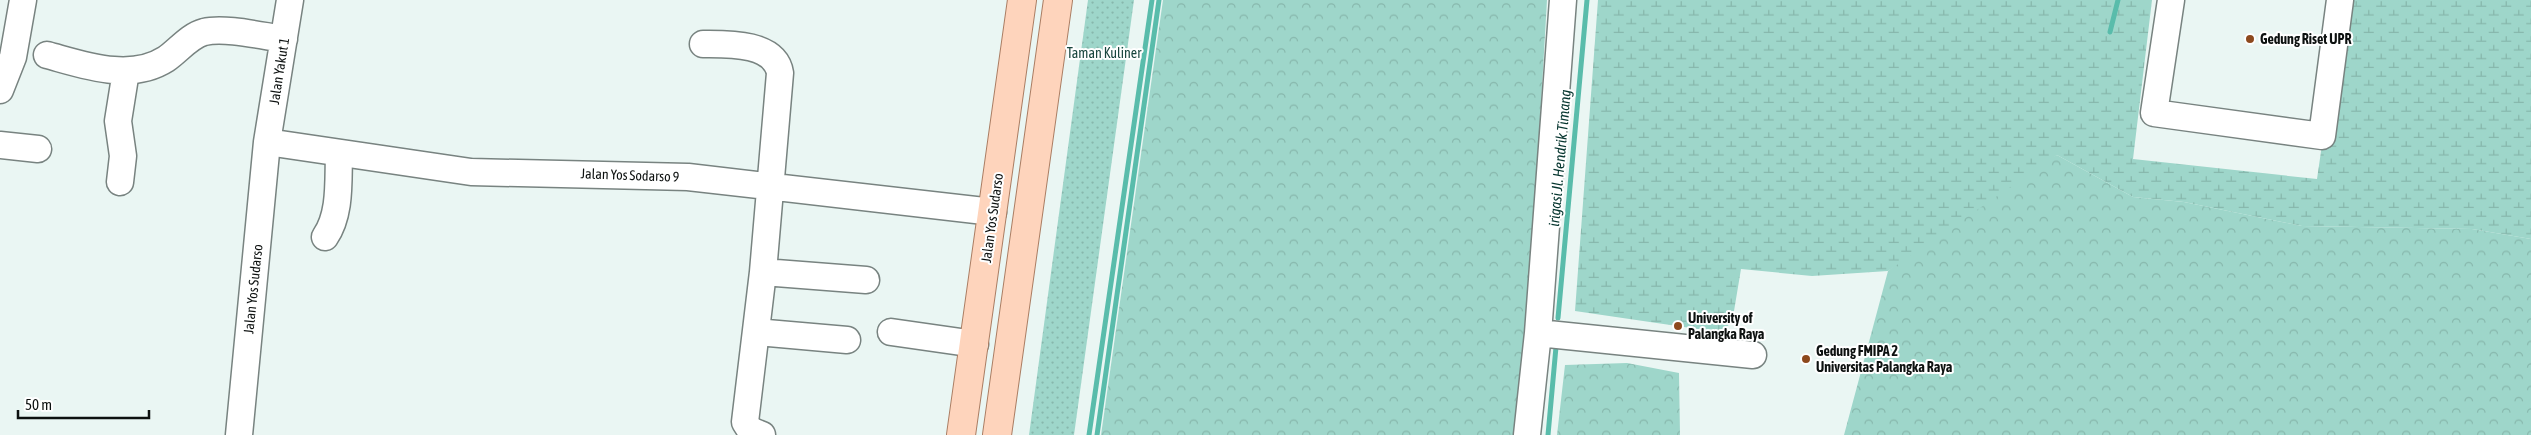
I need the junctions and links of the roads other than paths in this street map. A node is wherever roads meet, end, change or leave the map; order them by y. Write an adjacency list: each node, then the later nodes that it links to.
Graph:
1 (23, 0): 12 (street)
2 (290, 0): 8 (street, Jalan Yakut 1)
3 (1022, 0): 19 (main road, Jalan Yos Sudarso)
4 (1058, 0): 32 (main road)
5 (1564, 0): 25 (street)
6 (2171, 0): 7 (street)
7 (2340, 0)
8 (284, 39): 11 (street); 13 (street, Jalan Yakut 1)
9 (703, 44): 18 (street)
10 (47, 55): 11 (street)
11 (126, 71): 17 (street)
12 (0, 90)
13 (267, 142): 16 (street, Jalan Yos Sodarso 9); 29 (street, Jalan Yos Sudarso)
14 (0, 145): 15 (street)
15 (38, 149)
16 (340, 154): 18 (street, Jalan Yos Sodarso 9); 20 (street)
17 (120, 182)
18 (770, 187): 19 (street, Jalan Yos Sodarso 9); 21 (street)
19 (993, 212): 27 (main road, Jalan Yos Sudarso)
20 (325, 237)
21 (763, 272): 22 (street); 23 (street)
22 (866, 280)
23 (757, 332): 26 (street); 30 (street)
24 (891, 332): 27 (street)
25 (1538, 333): 28 (street); 33 (street)
26 (847, 340)
27 (975, 344): 31 (main road, Jalan Yos Sudarso)
28 (1753, 355)
29 (238, 435)
30 (762, 435)
31 (962, 435)
32 (997, 435)
33 (1527, 435)

